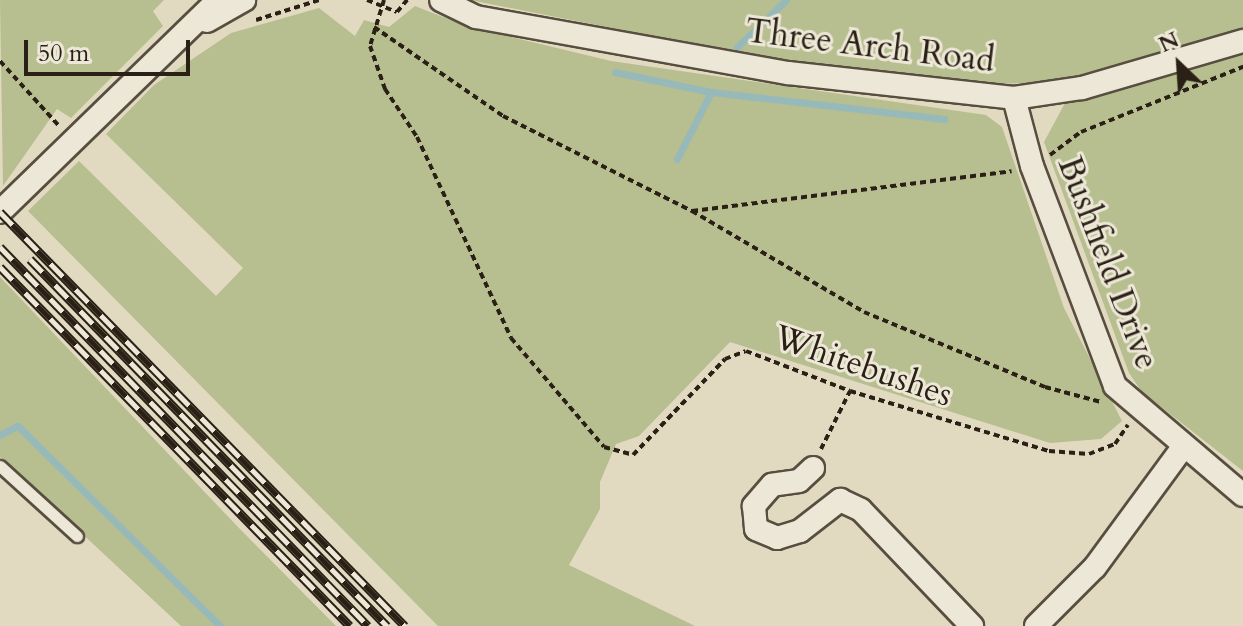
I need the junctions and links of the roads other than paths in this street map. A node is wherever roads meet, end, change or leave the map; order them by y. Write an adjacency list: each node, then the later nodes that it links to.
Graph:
1 (218, 0): 4 (street)
2 (441, 0): 6 (street, Three Arch Road)
3 (245, 11): 4 (street)
4 (192, 30): 7 (street)
5 (1243, 41): 6 (street, Three Arch Road)
6 (1014, 98): 8 (street, Bushfield Drive)
7 (0, 212)
8 (1183, 447): 11 (street, Bushfield Drive); 14 (street)
9 (0, 466): 12 (lane)
10 (813, 468): 13 (street)
11 (1243, 495)
12 (77, 536)
13 (972, 626)
14 (1036, 626)

